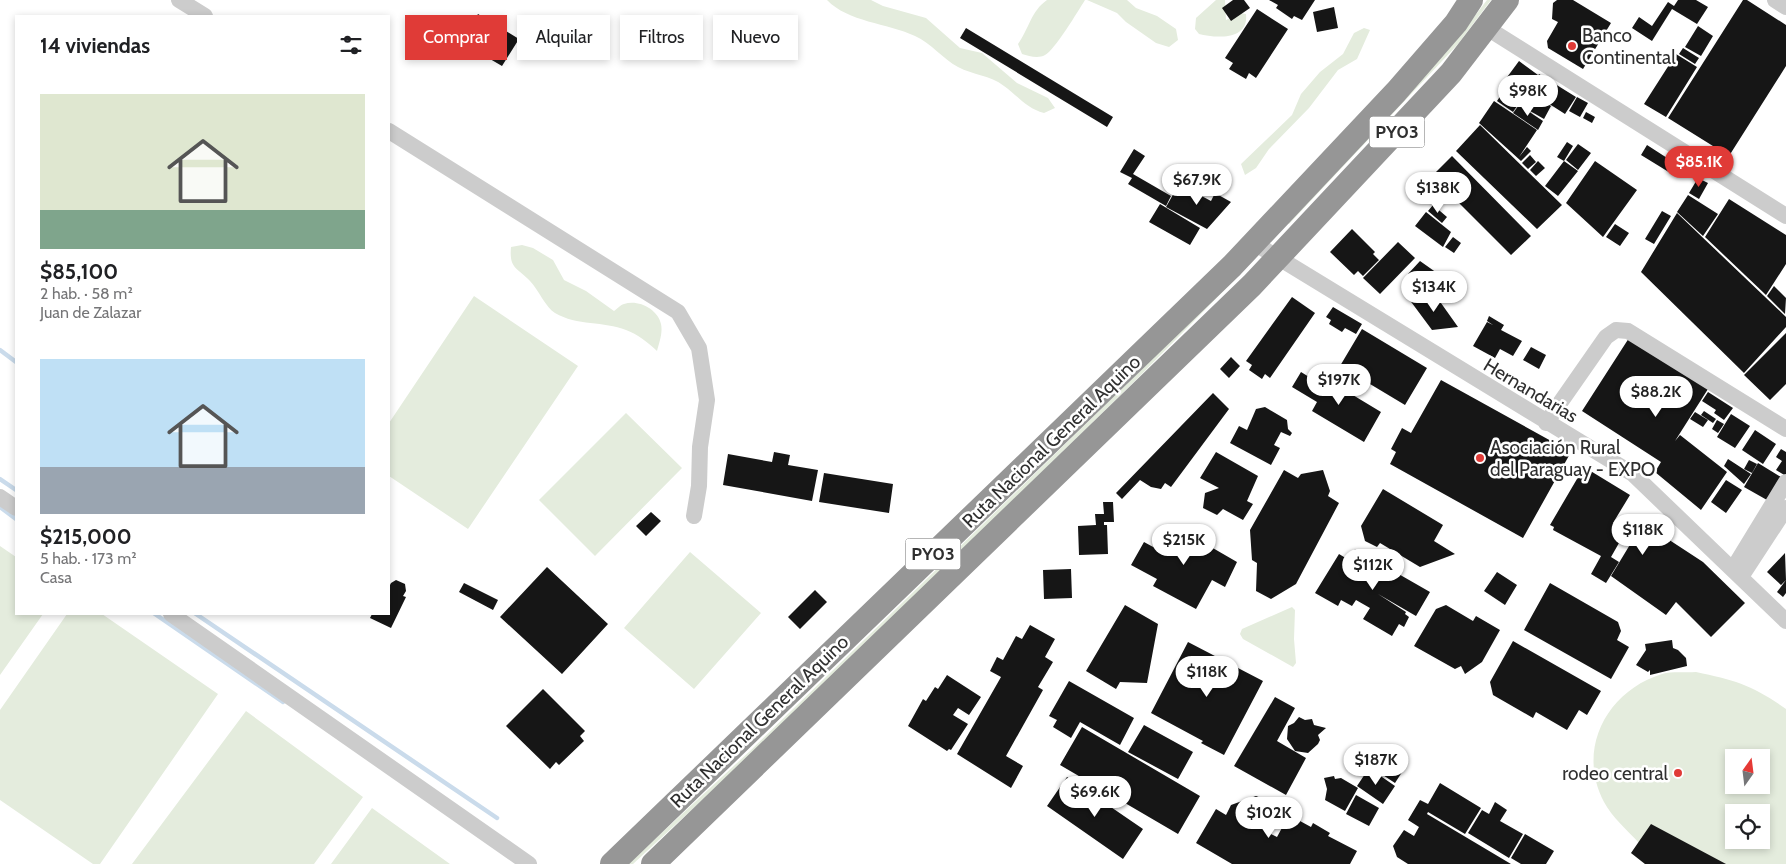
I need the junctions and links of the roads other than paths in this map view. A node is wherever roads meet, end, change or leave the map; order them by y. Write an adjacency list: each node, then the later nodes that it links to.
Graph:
1 (179, 0): 6 (street)
2 (1472, 0): 10 (highway, Ruta Nacional General Aquino / PY03)
3 (1507, 0): 7 (highway, Ruta Nacional General Aquino / PY03)
4 (1775, 0): 5 (street)
5 (1786, 7)
6 (203, 15)
7 (1487, 28): 9 (street); 11 (highway, Ruta Nacional General Aquino / PY03)
8 (390, 132): 18 (street)
9 (1786, 216)
10 (1254, 243): 11 (street, Hernandarias); 23 (highway, Ruta Nacional General Aquino / PY03)
11 (1279, 258): 12 (street, Hernandarias); 24 (highway, Ruta Nacional General Aquino / PY03)
12 (1546, 423): 13 (street); 19 (street, Hernandarias)
13 (1786, 429)
14 (1786, 482): 19 (street)
15 (0, 498): 16 (street)
16 (15, 507)
17 (1786, 508): 19 (street)
18 (694, 516)
19 (1737, 573): 21 (street, Hernandarias)
20 (172, 615): 22 (street)
21 (1786, 621)
22 (529, 864)
23 (612, 864)
24 (653, 864)

